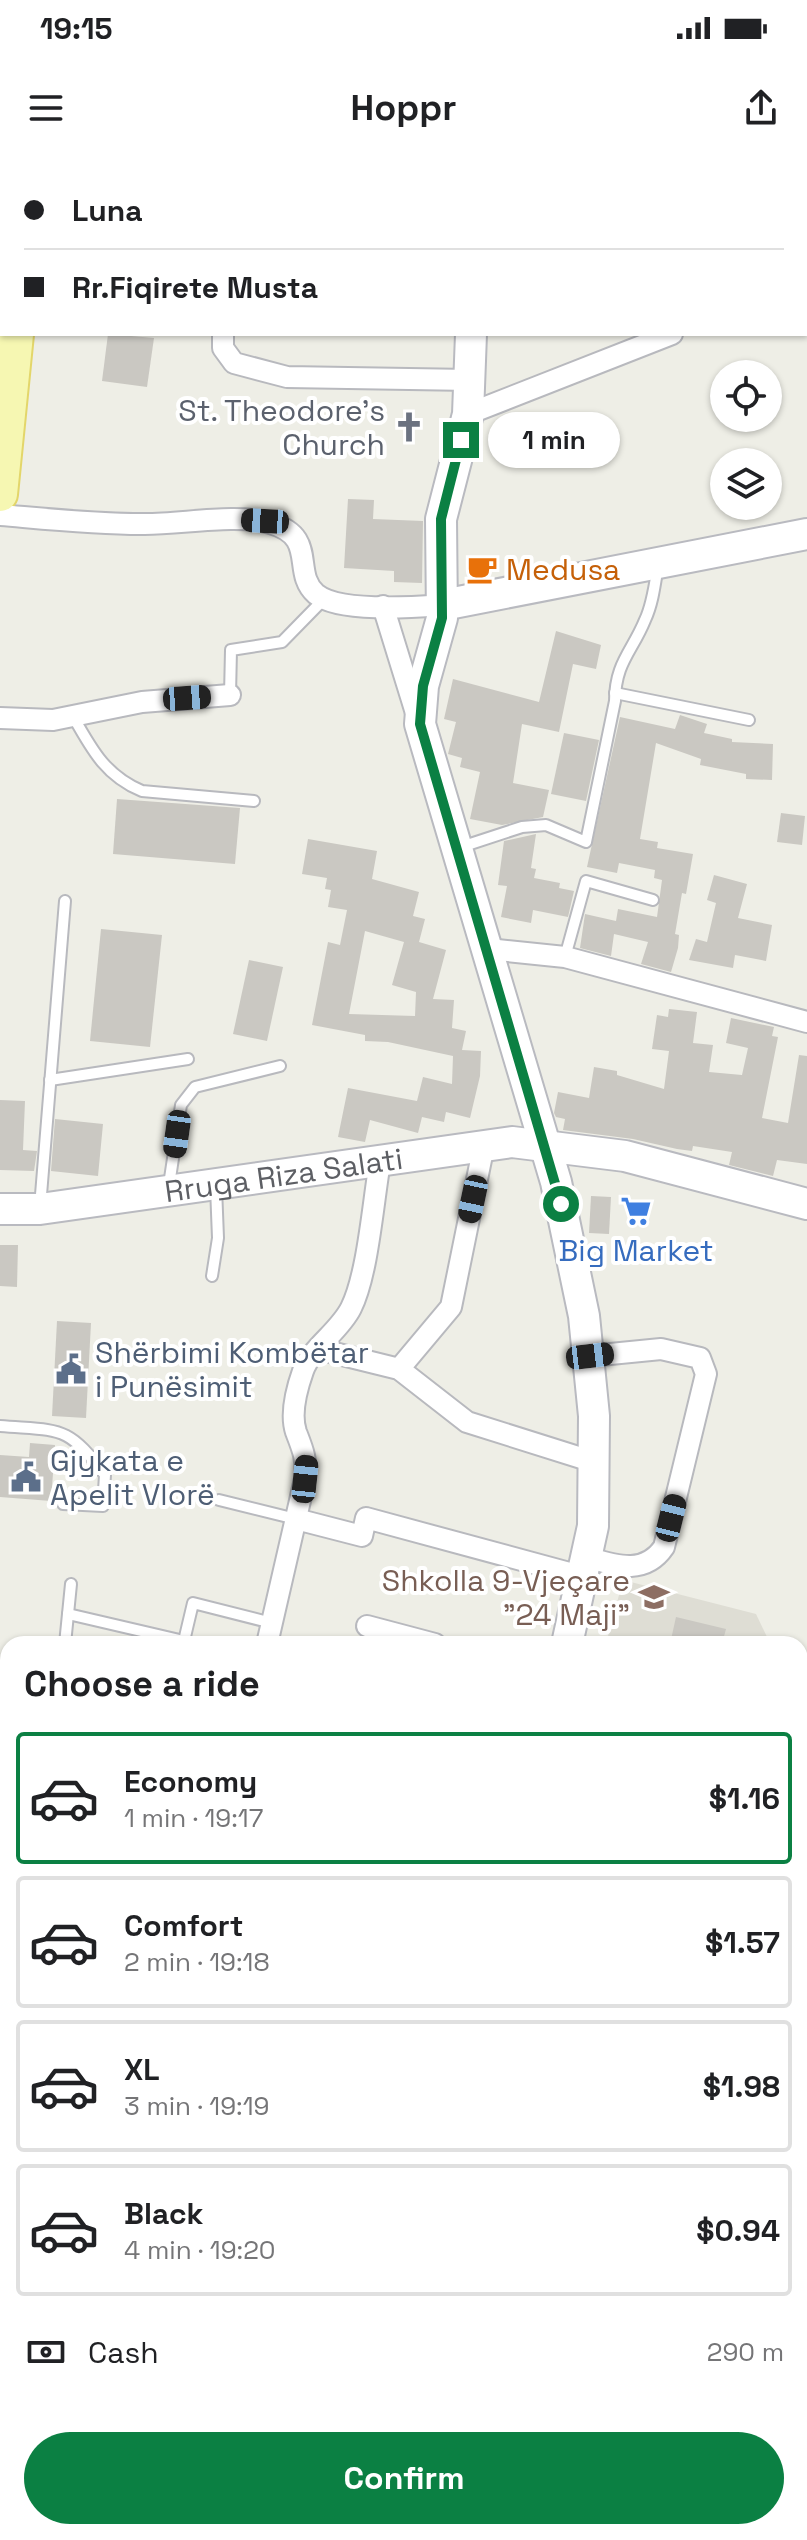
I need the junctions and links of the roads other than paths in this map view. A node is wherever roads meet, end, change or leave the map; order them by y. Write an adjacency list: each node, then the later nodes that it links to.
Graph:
1 (16, 336): 7 (main road)
2 (223, 336): 5 (street)
3 (471, 336): 5 (street)
4 (667, 336): 6 (street)
5 (470, 380): 6 (street)
6 (468, 414): 12 (street)
7 (0, 494)
8 (0, 515): 11 (street)
9 (807, 534): 10 (street)
10 (658, 565): 12 (street); 14 (lane)
11 (324, 599): 13 (street); 15 (lane)
12 (443, 605): 13 (street); 19 (street)
13 (383, 606): 19 (street)
14 (615, 693): 18 (lane); 21 (lane)
15 (230, 695): 17 (street)
16 (0, 718): 17 (street)
17 (74, 718): 20 (lane)
18 (749, 720)
19 (420, 724): 21 (street)
20 (254, 801)
21 (456, 849): 24 (street)
22 (653, 900): 25 (lane)
23 (65, 901): 29 (lane)
24 (488, 949): 25 (street); 30 (street)
25 (565, 957): 26 (street)
26 (807, 1022)
27 (188, 1059): 29 (lane)
28 (280, 1066): 34 (lane)
29 (50, 1080): 36 (lane)
30 (543, 1143): 31 (street, Rruga Riza Salati); 35 (street, Rruga Riza Salati); 39 (street)
31 (484, 1145): 32 (street, Rruga Riza Salati); 40 (street)
32 (380, 1162): 33 (street, Rruga Riza Salati); 38 (street)
33 (216, 1185): 34 (street, Rruga Riza Salati); 37 (lane)
34 (168, 1191): 36 (street, Rruga Riza Salati)
35 (807, 1204)
36 (16, 1213)
37 (212, 1276)
38 (318, 1349): 40 (street); 45 (street)
39 (590, 1356): 42 (street); 46 (street)
40 (399, 1369): 42 (street)
41 (0, 1426): 44 (lane)
42 (594, 1462): 46 (street)
43 (219, 1500): 45 (lane)
44 (63, 1504)
45 (296, 1519): 46 (street); 49 (street)
46 (586, 1568): 56 (street)
47 (71, 1584): 48 (lane)
48 (68, 1614): 51 (lane); 52 (lane)
49 (272, 1623): 53 (lane); 54 (street)
50 (367, 1626): 55 (street)
51 (66, 1636)
52 (159, 1636)
53 (185, 1636)
54 (269, 1636)
55 (405, 1636)
56 (569, 1636)

